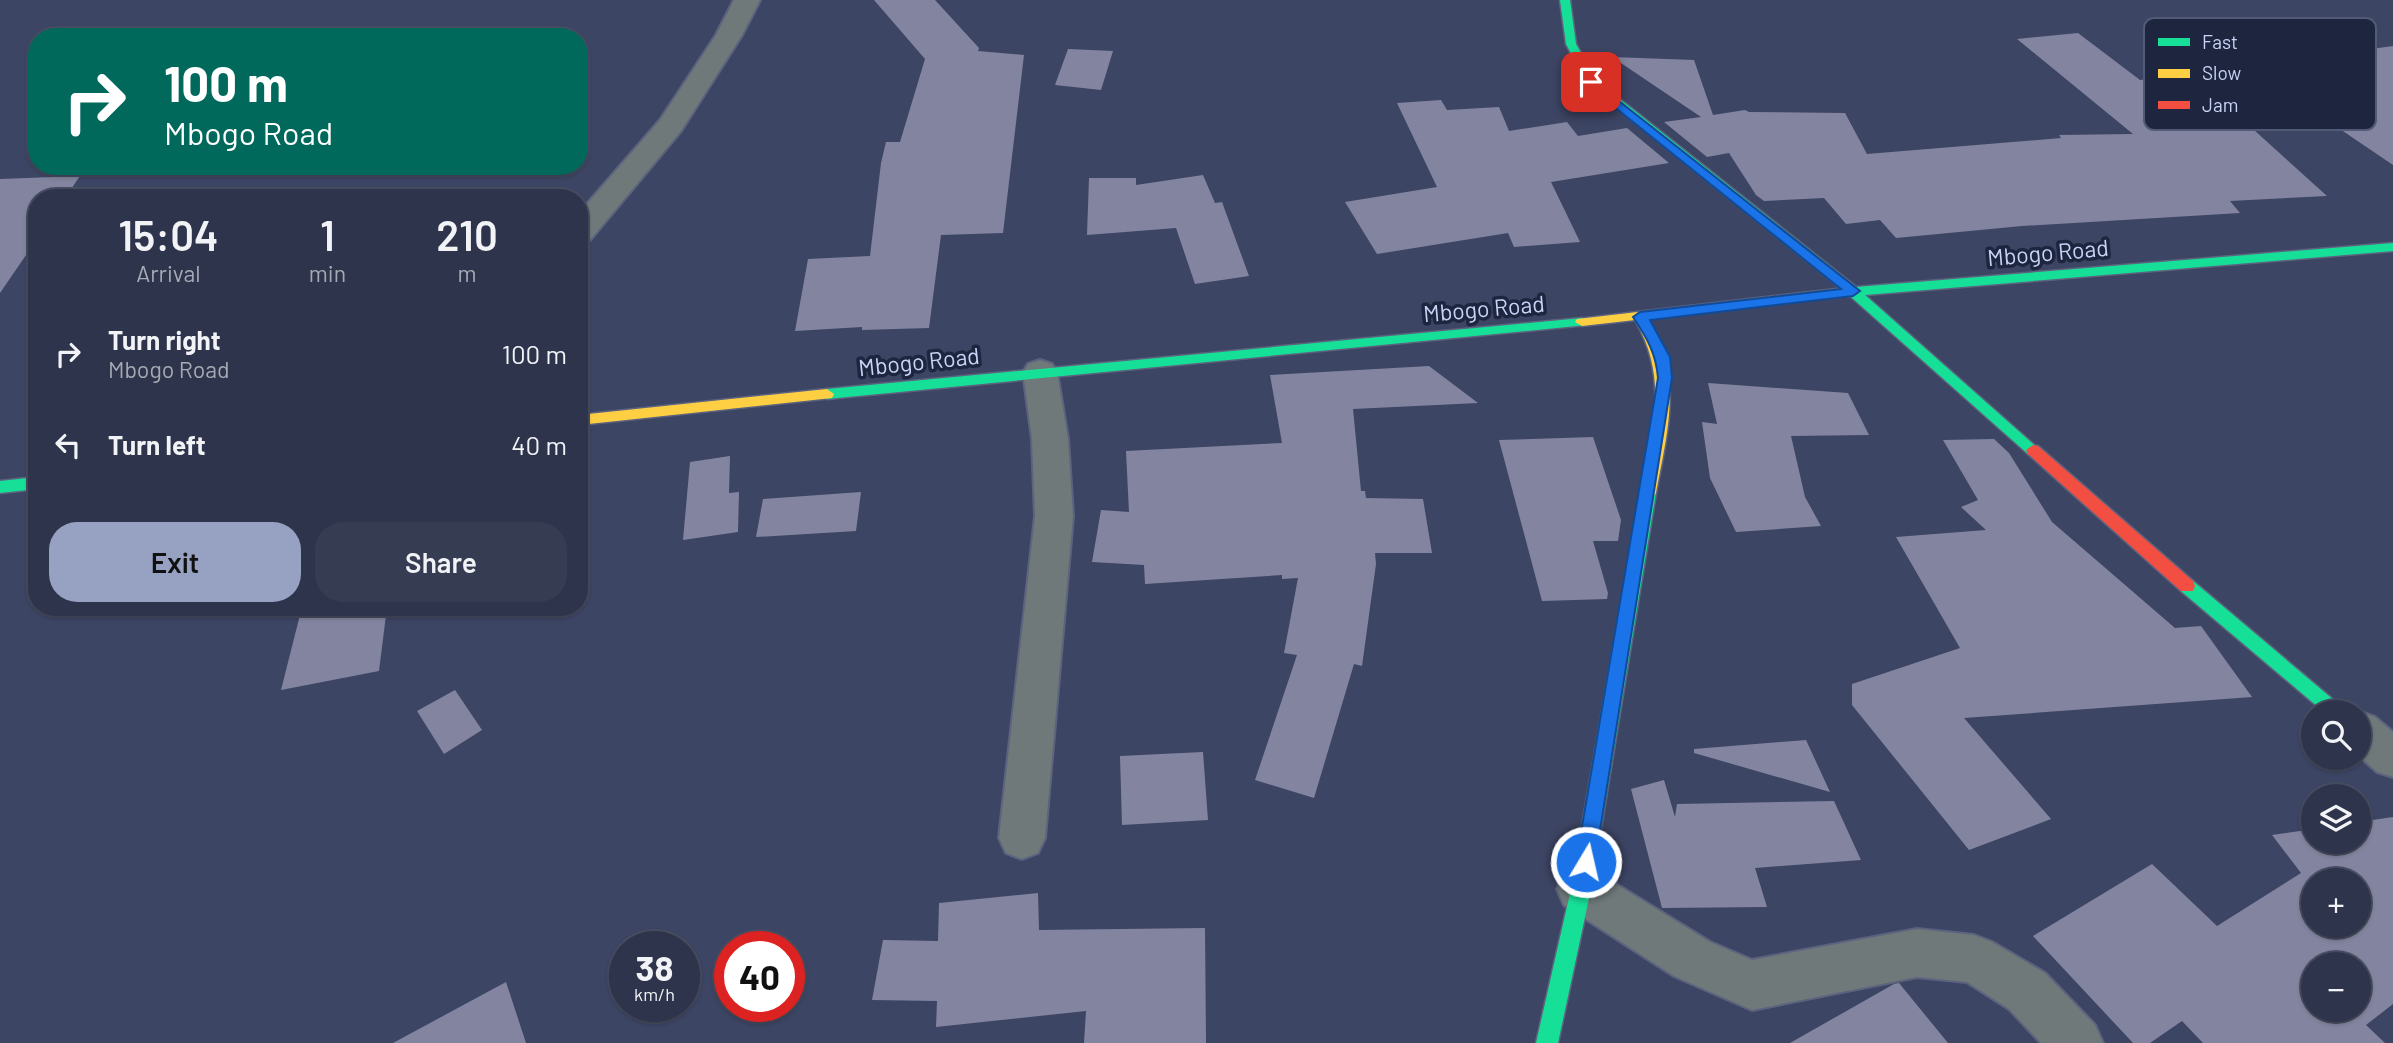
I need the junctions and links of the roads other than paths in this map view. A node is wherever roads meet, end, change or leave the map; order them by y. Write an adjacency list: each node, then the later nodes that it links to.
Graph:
1 (747, 0): 3 (street)
2 (1565, 0): 5 (street)
3 (588, 222)
4 (2393, 247): 5 (street, Mbogo Road)
5 (1853, 291): 6 (street, Mbogo Road); 11 (street)
6 (1640, 317): 7 (street, Mbogo Road); 15 (street)
7 (1040, 372): 8 (street, Mbogo Road); 14 (street)
8 (588, 418)
9 (28, 484): 10 (street)
10 (0, 487)
11 (2321, 700)
12 (2371, 740): 13 (street)
13 (2393, 758)
14 (1022, 838)
15 (1581, 889): 16 (street); 17 (street)
16 (1547, 1043)
17 (2077, 1043)

